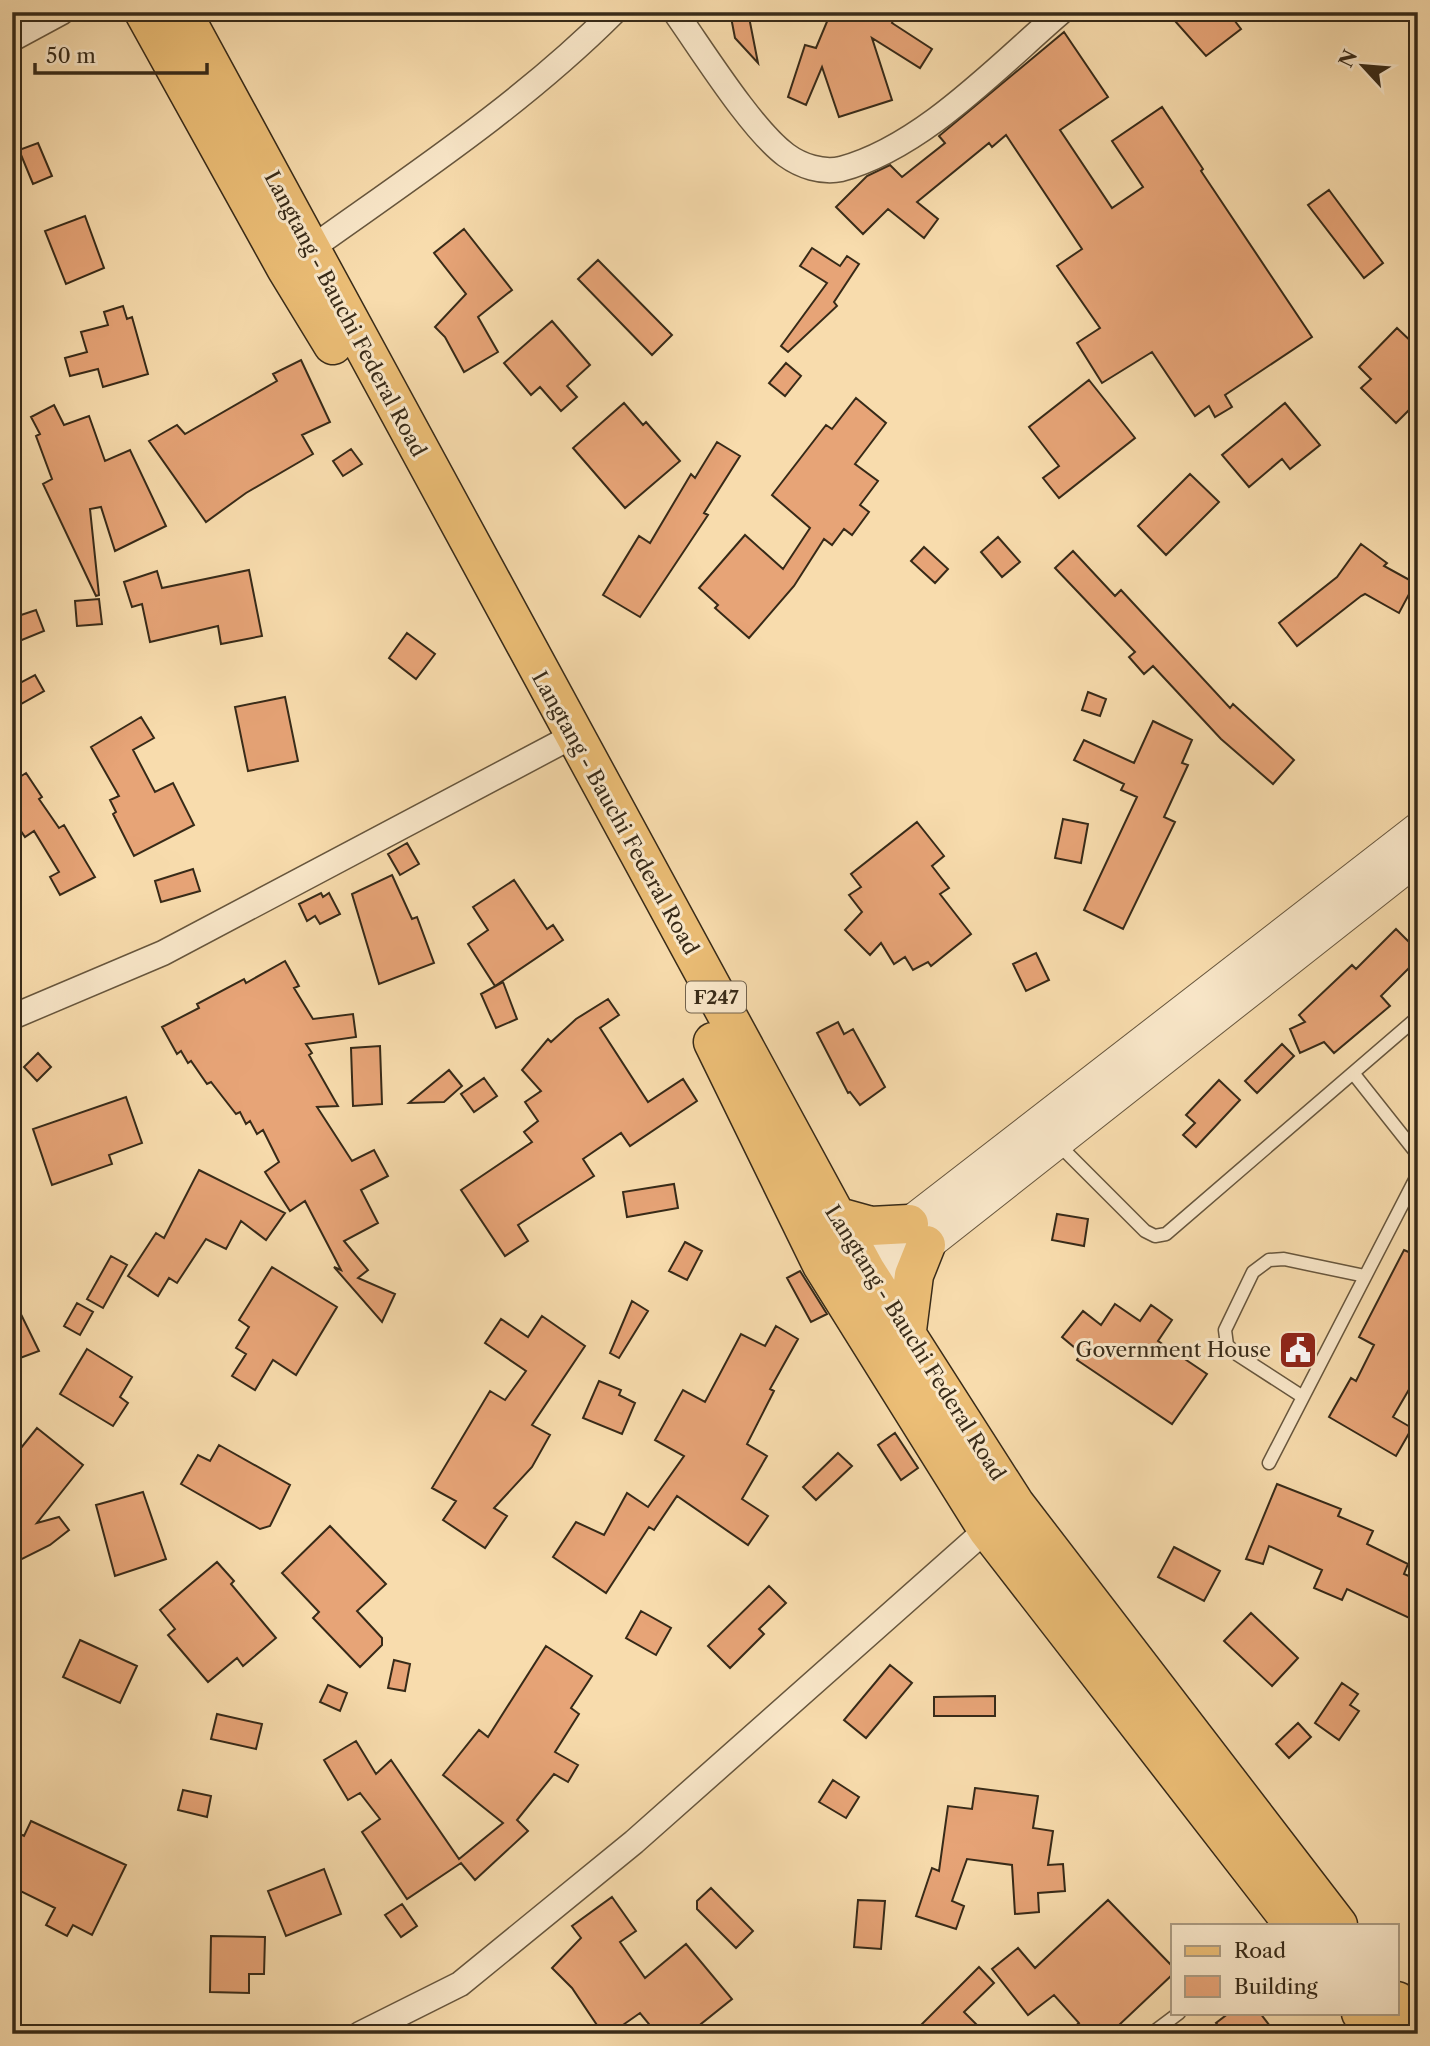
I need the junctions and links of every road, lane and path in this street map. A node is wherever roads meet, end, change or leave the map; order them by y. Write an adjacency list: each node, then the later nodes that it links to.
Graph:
1 (62, 12): 7 (street)
2 (144, 12): 9 (main road, Langtang - Bauchi Federal Road / F247)
3 (182, 12): 8 (main road, Langtang - Bauchi Federal Road / F247)
4 (614, 12): 8 (street)
5 (675, 12): 6 (street)
6 (1061, 12)
7 (12, 39)
8 (309, 250): 18 (main road, Langtang - Bauchi Federal Road / F247)
9 (571, 737): 12 (street); 20 (main road, Langtang - Bauchi Federal Road / F247)
10 (1418, 829): 19 (street)
11 (1418, 858): 15 (street)
12 (12, 1017)
13 (1418, 1017): 14 (lane)
14 (1353, 1073): 15 (lane); 16 (lane)
15 (1058, 1144): 19 (street)
16 (1418, 1155)
17 (1418, 1174): 22 (lane)
18 (835, 1216): 19 (main road); 21 (main road, Langtang - Bauchi Federal Road / F247)
19 (918, 1235): 21 (street); 24 (main road)
20 (817, 1255): 21 (street); 23 (main road, Langtang - Bauchi Federal Road / F247)
21 (866, 1271): 23 (street); 24 (main road, Langtang - Bauchi Federal Road / F247)
22 (1366, 1276): 25 (lane); 25 (lane)
23 (858, 1322): 27 (main road, Langtang - Bauchi Federal Road / F247)
24 (906, 1338): 27 (main road, Langtang - Bauchi Federal Road / F247)
25 (1303, 1397): 26 (lane)
26 (1269, 1463)
27 (1001, 1516): 28 (main road, Langtang - Bauchi Federal Road / F247); 29 (main road, Langtang - Bauchi Federal Road / F247); 34 (street)
28 (1293, 1924)
29 (1337, 1924)
30 (1398, 2002): 33 (main road)
31 (1178, 2014): 35 (lane)
32 (1362, 2014): 36 (main road)
33 (1418, 2029)
34 (368, 2032)
35 (1151, 2034)
36 (1377, 2034)

